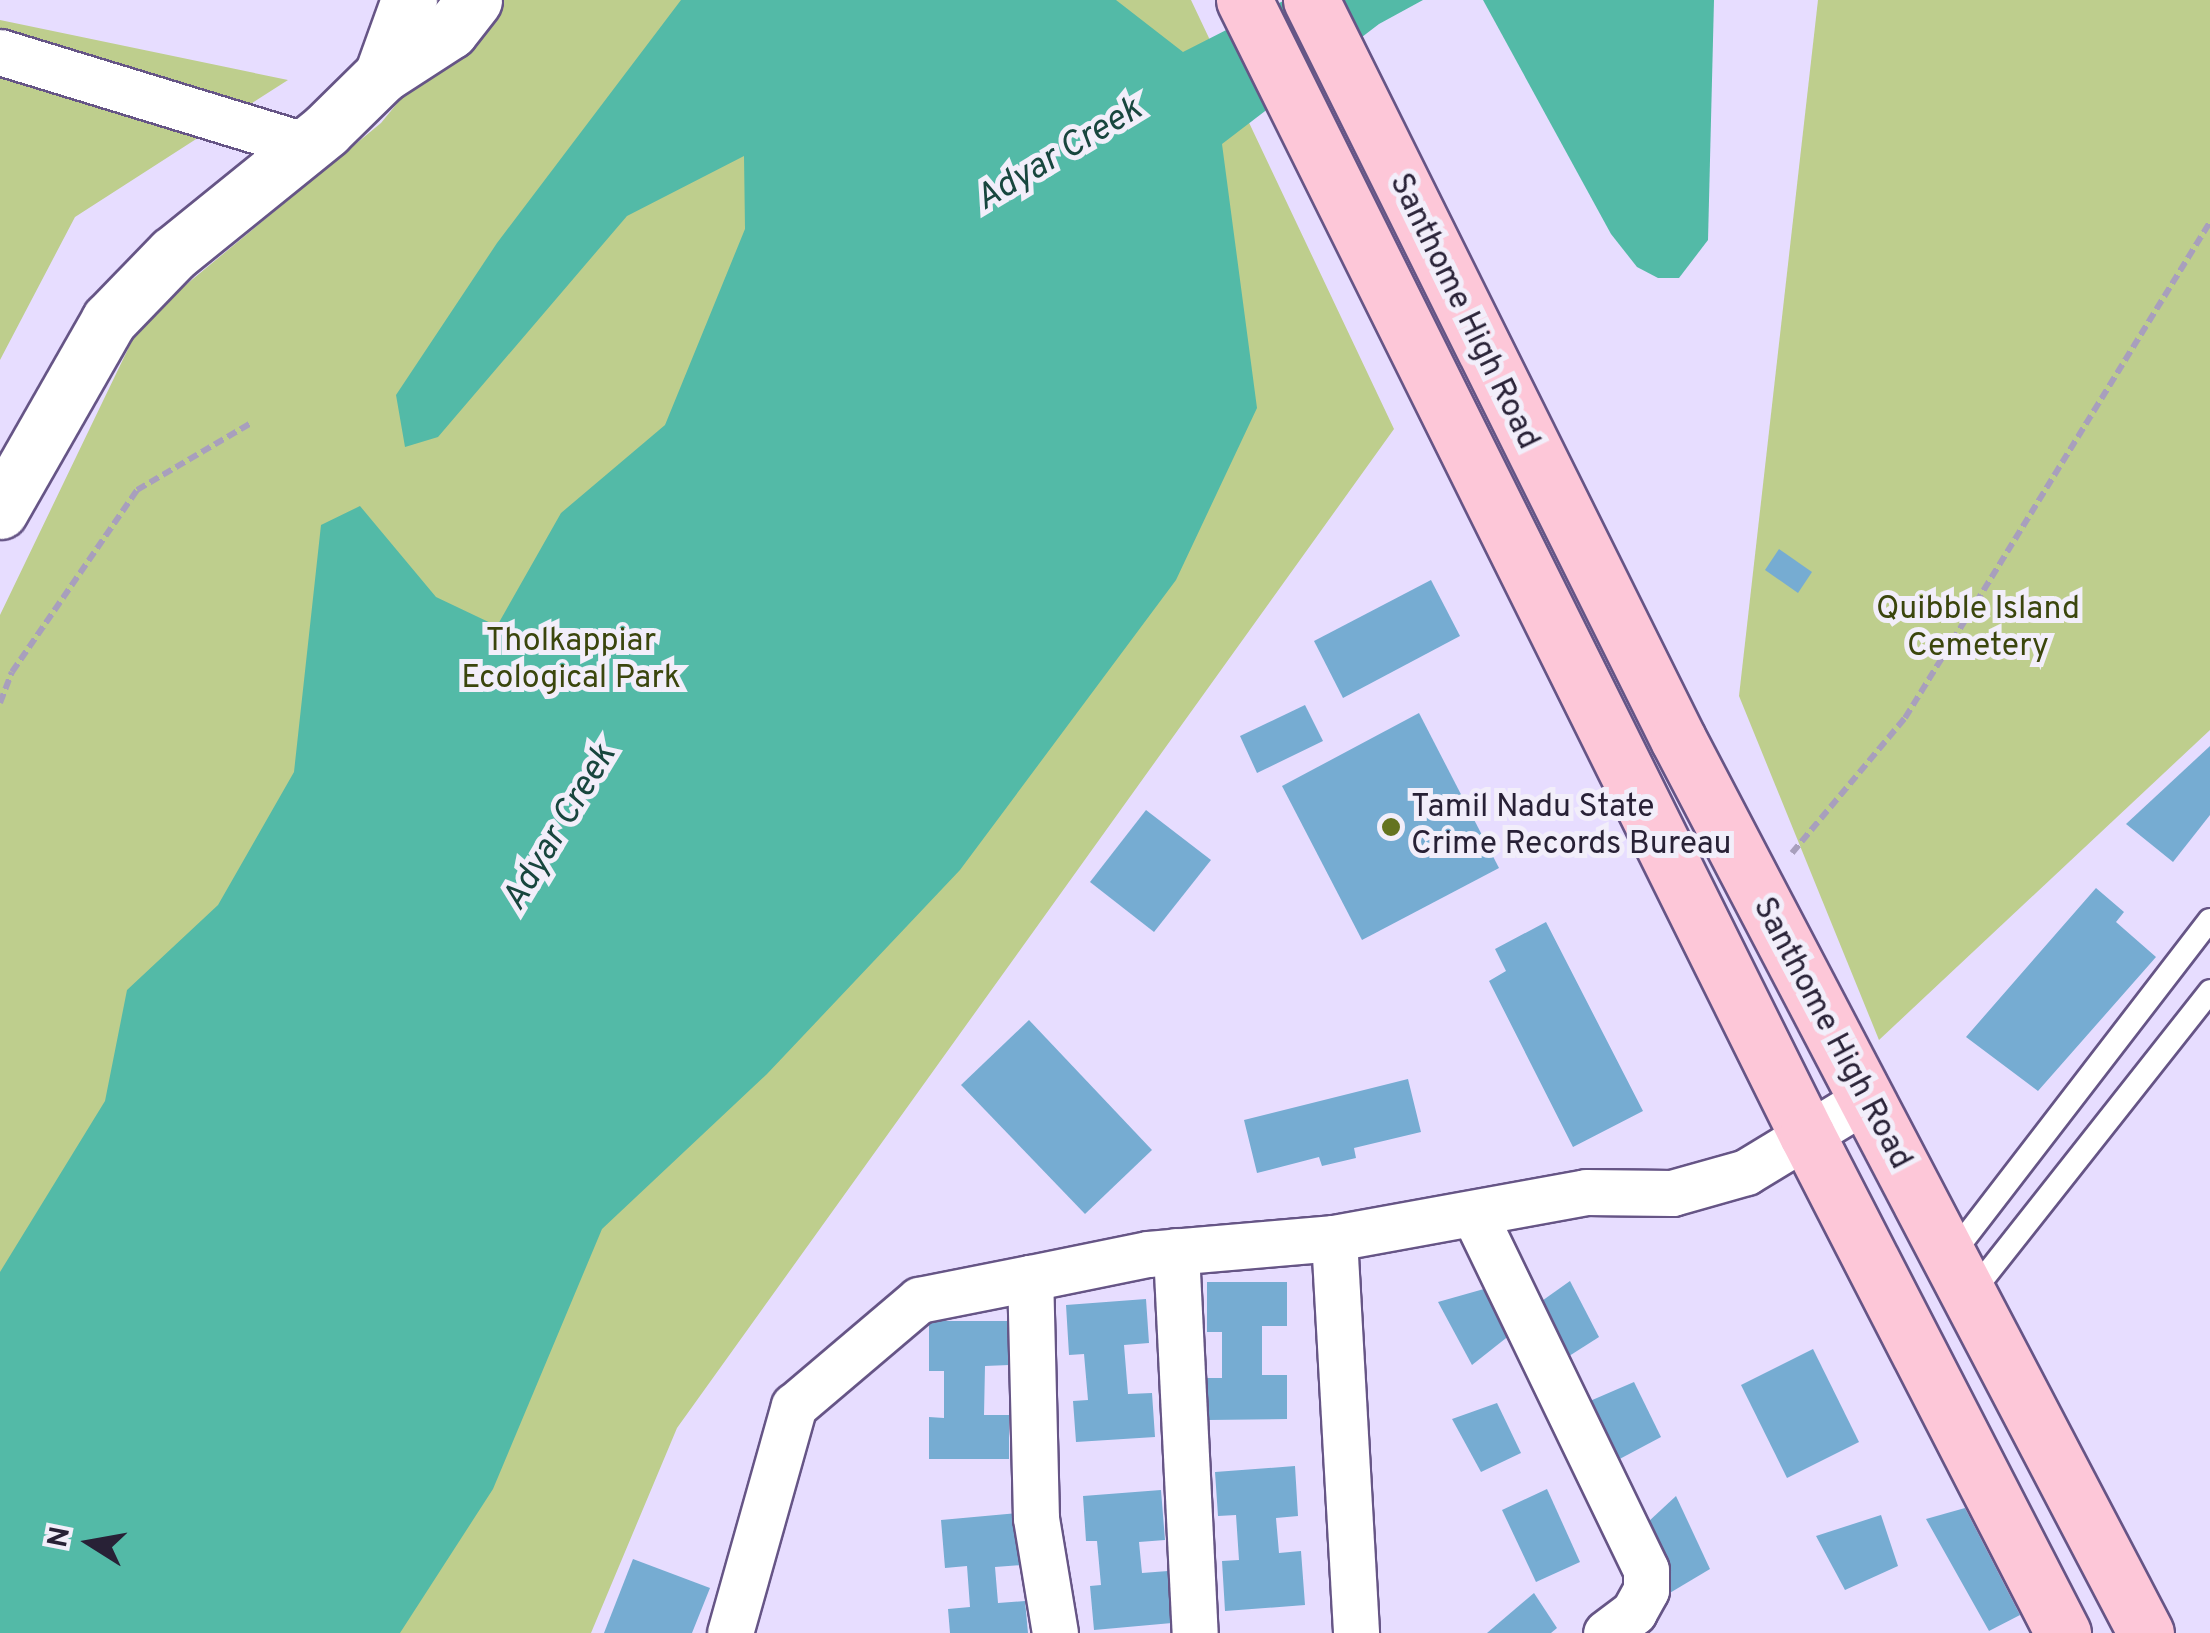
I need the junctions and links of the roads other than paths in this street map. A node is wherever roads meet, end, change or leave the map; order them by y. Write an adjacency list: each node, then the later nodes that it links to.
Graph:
1 (409, 0): 6 (street)
2 (474, 0): 6 (street)
3 (1244, 0): 12 (main road, Santhome High Road)
4 (1311, 0): 11 (main road, Santhome High Road)
5 (0, 52): 7 (street)
6 (382, 75): 7 (street)
7 (307, 146): 8 (street)
8 (0, 511)
9 (2210, 920): 17 (lane)
10 (2210, 991): 17 (lane)
11 (1866, 1100): 12 (street); 17 (main road, Santhome High Road)
12 (1807, 1135): 13 (street); 23 (main road, Santhome High Road)
13 (1474, 1214): 14 (street); 22 (street)
14 (1334, 1238): 15 (street); 21 (street)
15 (1176, 1250): 16 (street); 20 (street)
16 (1030, 1278): 18 (street); 19 (street)
17 (1959, 1278): 24 (main road, Santhome High Road)
18 (730, 1633)
19 (1054, 1633)
20 (1195, 1633)
21 (1356, 1633)
22 (1606, 1633)
23 (2064, 1633)
24 (2146, 1633)

